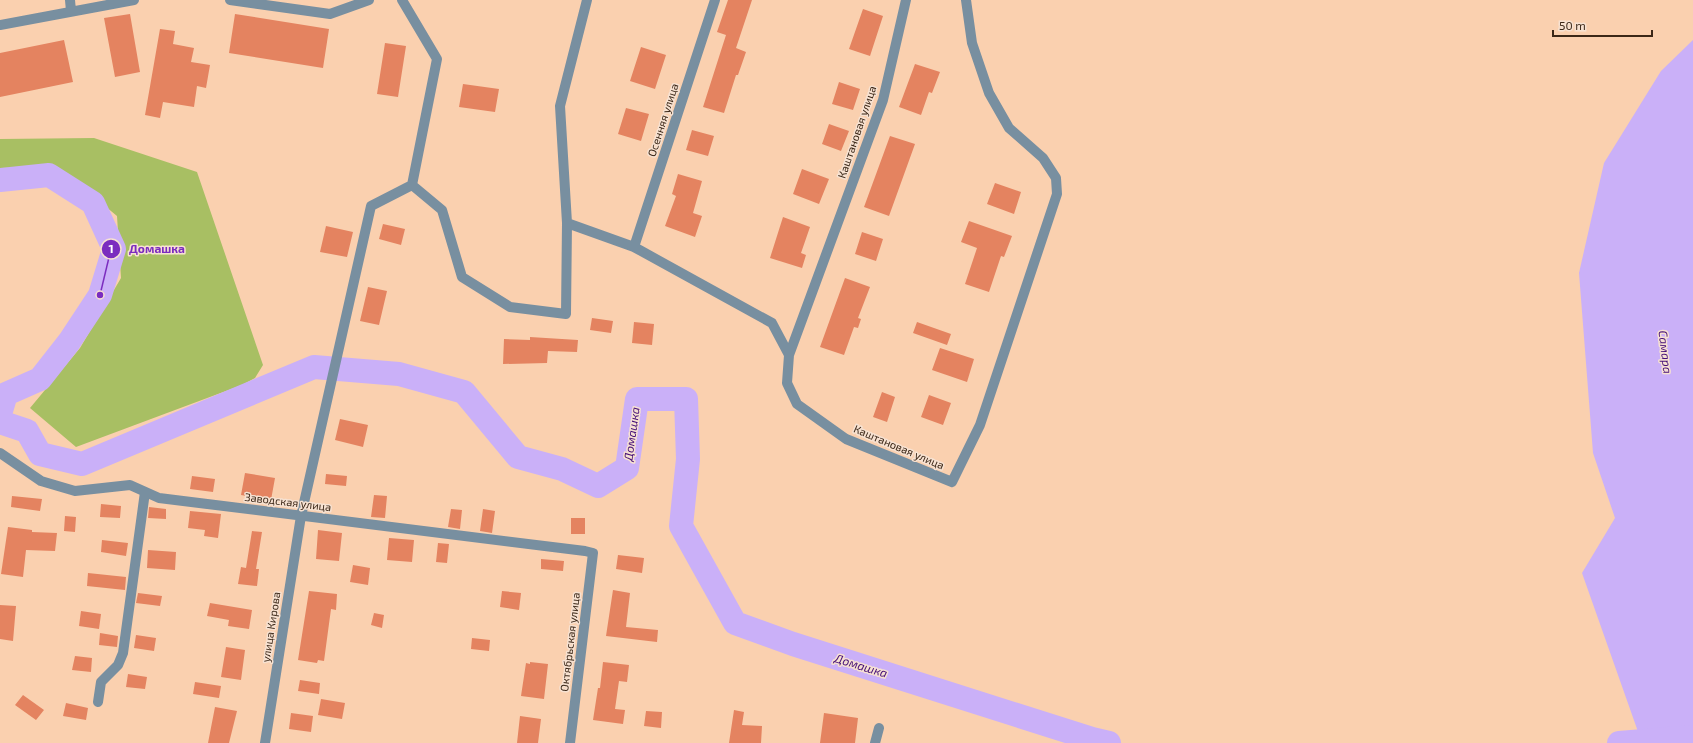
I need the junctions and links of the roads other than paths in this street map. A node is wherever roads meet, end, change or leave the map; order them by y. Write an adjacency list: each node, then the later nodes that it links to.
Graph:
1 (70, 0): 10 (street)
2 (134, 0): 10 (street)
3 (230, 0): 4 (street)
4 (369, 0)
5 (402, 0): 12 (street)
6 (587, 0): 13 (street)
7 (715, 0): 14 (street, Осенняя улица)
8 (906, 0): 15 (street, Каштановая улица)
9 (966, 0): 15 (street, Каштановая улица)
10 (71, 11): 11 (street)
11 (0, 25)
12 (412, 185): 13 (street); 18 (street, улица Кирова)
13 (567, 223): 14 (street)
14 (634, 247): 15 (street)
15 (789, 355)
16 (0, 453): 17 (street, Заводская улица)
17 (145, 492): 18 (street, Заводская улица); 20 (street)
18 (301, 516): 19 (street, Заводская улица); 22 (street, улица Кирова)
19 (585, 550): 23 (street, Октябрьская улица)
20 (98, 702)
21 (879, 728): 24 (street)
22 (265, 743)
23 (570, 743)
24 (875, 743)

